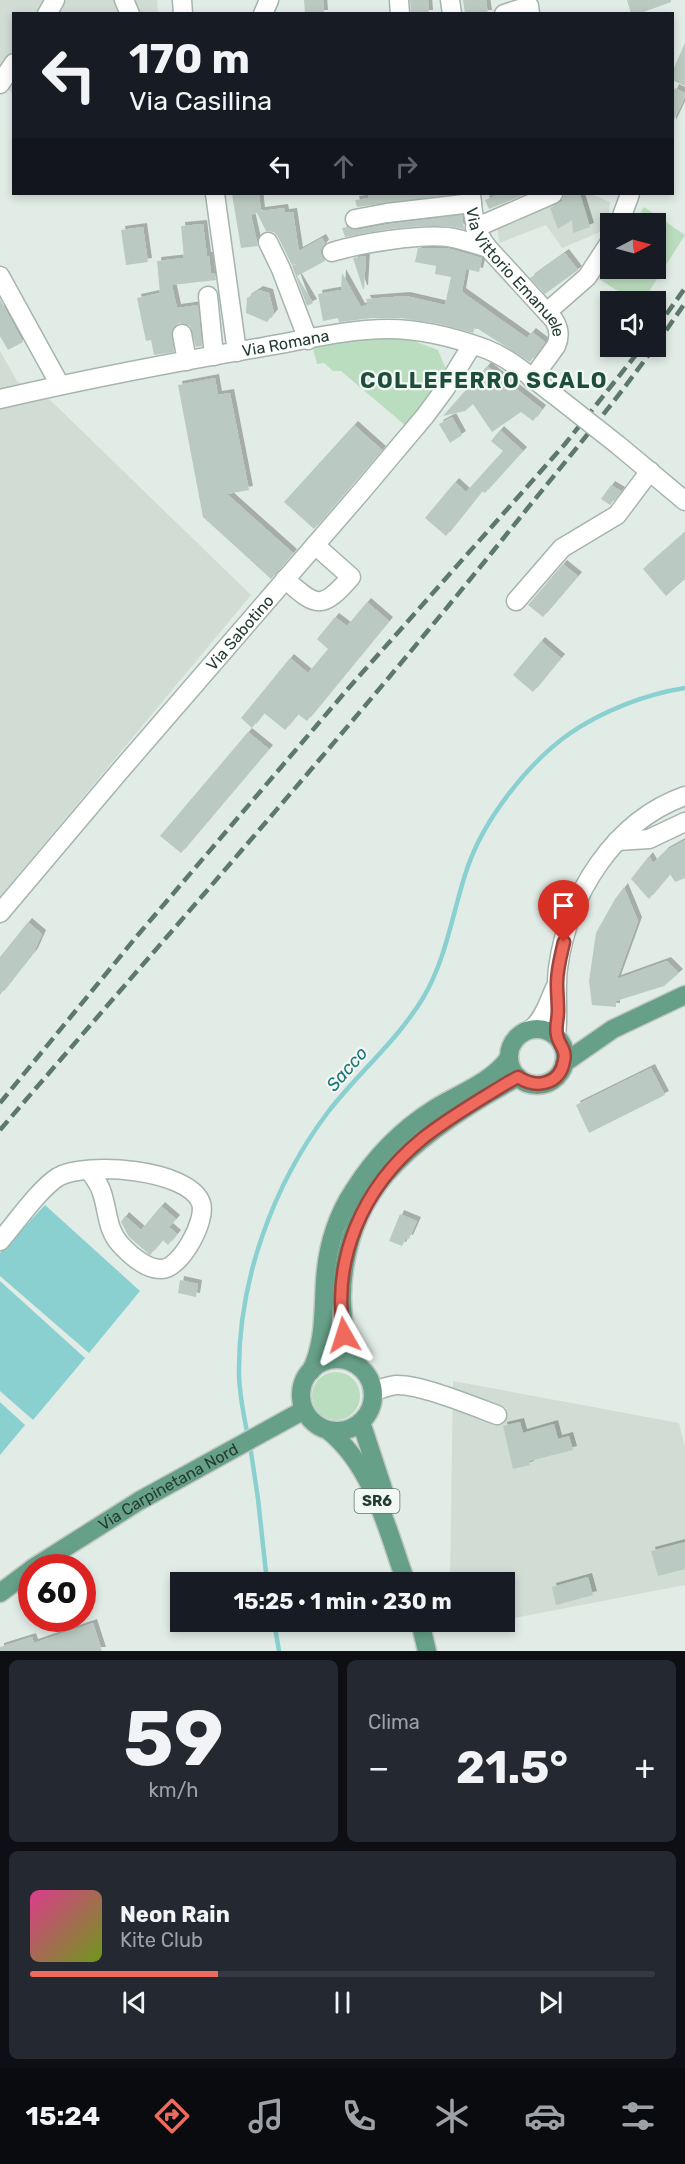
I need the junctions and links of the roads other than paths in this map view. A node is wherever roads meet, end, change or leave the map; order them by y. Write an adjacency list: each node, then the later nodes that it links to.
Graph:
1 (510, 12): 2 (street)
2 (530, 12)
3 (12, 66): 4 (street)
4 (0, 84)
5 (215, 195): 22 (street)
6 (551, 195): 11 (street)
7 (630, 195): 9 (street)
8 (471, 198): 10 (street); 11 (street, Via Vittorio Emanuele)
9 (623, 213)
10 (355, 219)
11 (475, 228): 13 (street, Via Vittorio Emanuele)
12 (268, 242): 20 (street)
13 (488, 248): 14 (street); 18 (street, Via Vittorio Emanuele)
14 (332, 252)
15 (600, 257): 18 (street)
16 (0, 276): 26 (street)
17 (207, 296): 23 (street)
18 (547, 312): 25 (street, Via Vittorio Emanuele)
19 (182, 334): 24 (street)
20 (308, 339): 21 (street, Via Romana); 22 (street, Via Romana)
21 (472, 345): 25 (street, Via Romana); 30 (street, Via Sabotino)
22 (237, 352): 23 (street, Via Romana)
23 (214, 356): 24 (street, Via Romana)
24 (187, 361): 26 (street, Via Romana)
25 (532, 379): 28 (street, Via Romana, bridge)
26 (60, 385): 27 (street, Via Romana)
27 (0, 399)
28 (650, 471): 29 (street, Via Romana); 32 (street)
29 (685, 501)
30 (315, 545): 31 (street, Via Sabotino); 31 (street)
31 (285, 579): 36 (street, Via Sabotino)
32 (516, 601)
33 (685, 796): 35 (street)
34 (685, 822): 35 (street)
35 (617, 842): 37 (street)
36 (0, 913)
37 (557, 984): 39 (street); 41 (street)
38 (685, 995): 40 (main road)
39 (531, 1029): 41 (main road); 42 (main road)
40 (613, 1029): 41 (main road); 43 (main road)
41 (558, 1039): 43 (main road)
42 (509, 1058): 44 (main road); 48 (main road)
43 (564, 1064): 44 (main road)
44 (518, 1077): 47 (main road)
45 (89, 1170): 45 (street); 46 (street)
46 (0, 1242)
47 (353, 1363): 48 (main road); 49 (main road)
48 (311, 1371): 50 (main road)
49 (373, 1392): 51 (street); 52 (main road)
50 (304, 1410): 53 (main road); 54 (main road, Via Carpinetana Nord)
51 (497, 1415)
52 (361, 1422): 53 (main road); 56 (main road, SR6)
53 (329, 1431): 55 (main road, SR6)
54 (54, 1554)
55 (402, 1572)
56 (409, 1572)
57 (18, 1578): 58 (main road, Via Carpinetana Nord)
58 (3, 1588)
59 (422, 1632): 60 (main road)
60 (427, 1651)

